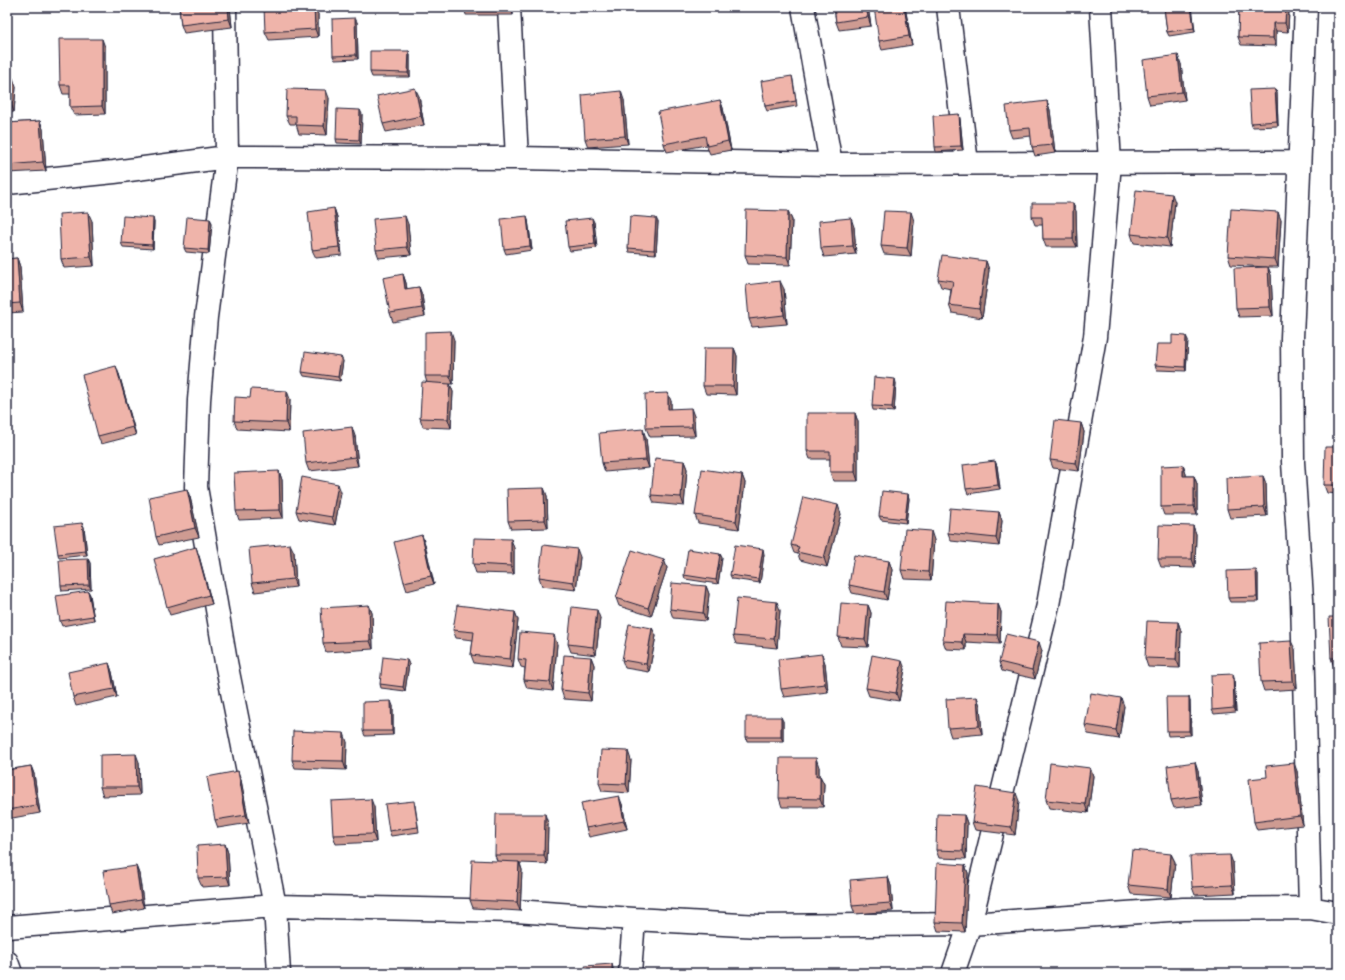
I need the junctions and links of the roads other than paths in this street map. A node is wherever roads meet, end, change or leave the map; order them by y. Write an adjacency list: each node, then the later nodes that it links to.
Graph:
1 (225, 7): 7 (street)
2 (509, 7): 8 (street)
3 (803, 7): 12 (street)
4 (948, 7): 10 (street)
5 (1101, 7): 11 (street)
6 (1306, 7): 9 (street)
7 (227, 157): 8 (street); 13 (street); 14 (street)
8 (517, 158): 12 (street)
9 (1299, 162): 11 (street); 15 (street)
10 (967, 163): 11 (street); 12 (street)
11 (1110, 163): 18 (street)
12 (831, 164)
13 (7, 183)
14 (276, 906): 17 (street); 19 (street); 22 (street)
15 (1310, 908): 16 (street); 18 (street)
16 (1338, 913)
17 (634, 919): 18 (street); 23 (street)
18 (970, 924): 24 (street)
19 (7, 928)
20 (7, 962): 21 (street)
21 (11, 973)
22 (279, 973)
23 (630, 973)
24 (953, 973)

